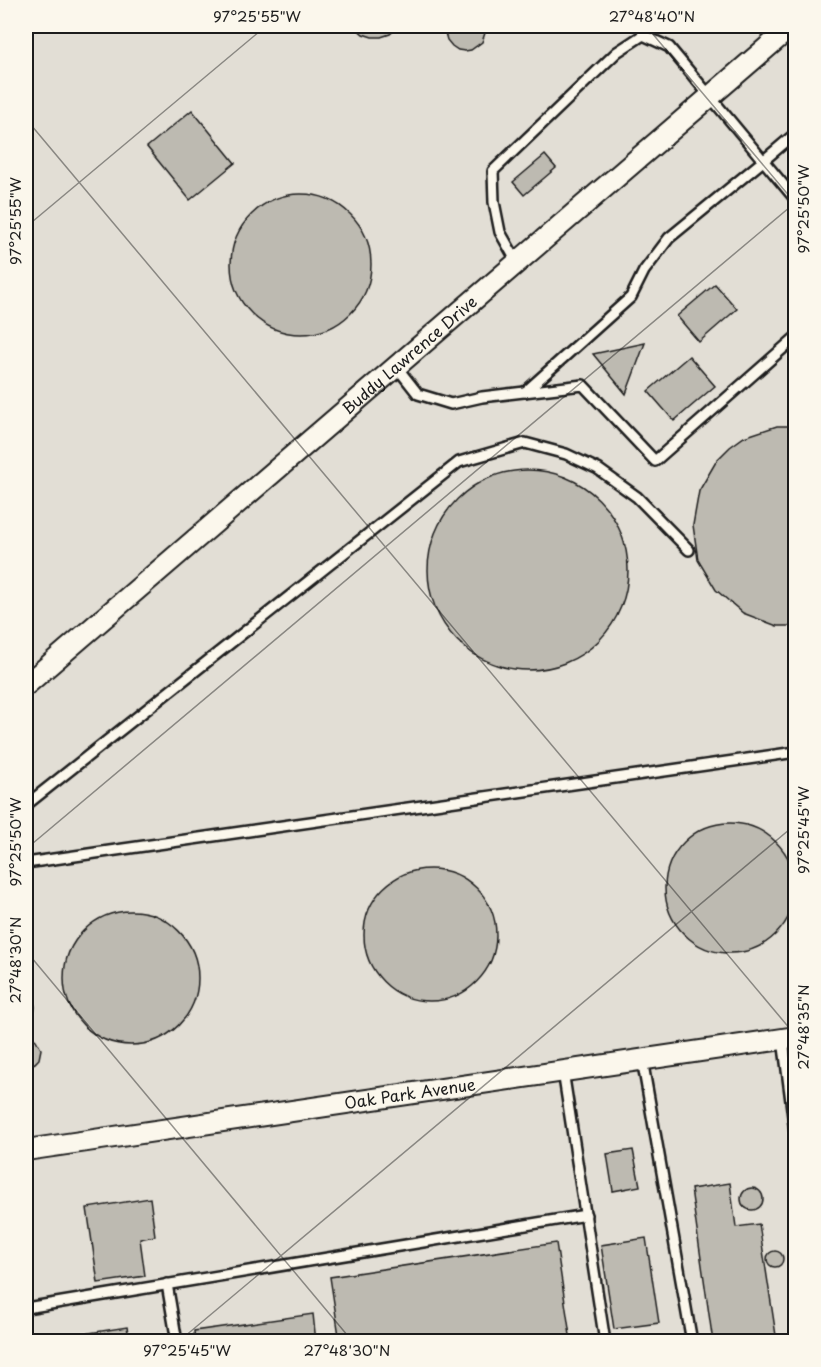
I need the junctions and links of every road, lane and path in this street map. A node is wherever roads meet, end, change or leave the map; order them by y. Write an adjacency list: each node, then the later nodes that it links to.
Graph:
1 (792, 26): 3 (street, Buddy Lawrence Drive)
2 (644, 30): 3 (lane); 7 (lane)
3 (709, 97): 5 (lane); 7 (street, Buddy Lawrence Drive)
4 (795, 133): 5 (lane)
5 (763, 161): 6 (lane); 10 (lane)
6 (795, 200)
7 (517, 262): 9 (street, Buddy Lawrence Drive)
8 (795, 337): 10 (lane)
9 (396, 366): 10 (lane); 12 (street, Buddy Lawrence Drive)
10 (525, 392)
11 (689, 549): 14 (lane)
12 (26, 685)
13 (795, 752): 15 (lane)
14 (26, 805)
15 (26, 863)
16 (789, 1038): 17 (street, Oak Park Avenue); 19 (lane)
17 (642, 1059): 18 (street, Oak Park Avenue); 26 (lane)
18 (563, 1071): 20 (street, Oak Park Avenue); 21 (lane)
19 (795, 1140)
20 (26, 1150)
21 (586, 1215): 22 (lane); 25 (lane)
22 (167, 1284): 23 (lane); 24 (lane)
23 (26, 1308)
24 (177, 1341)
25 (605, 1341)
26 (692, 1341)

